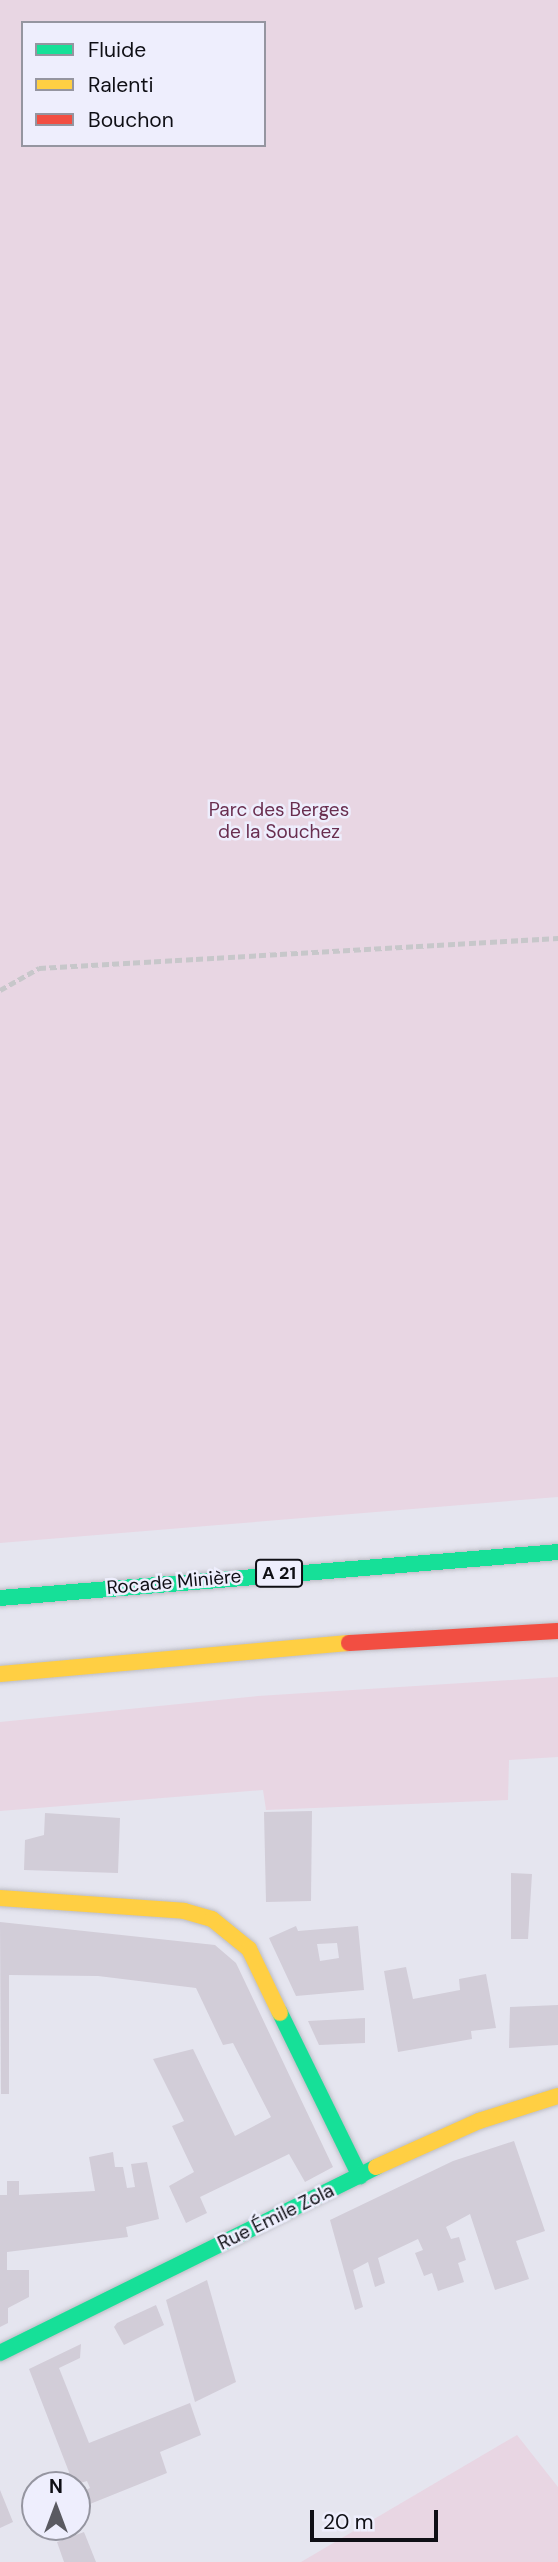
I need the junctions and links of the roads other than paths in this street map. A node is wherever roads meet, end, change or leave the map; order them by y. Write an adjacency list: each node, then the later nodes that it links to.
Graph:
1 (558, 1552): 2 (main road, Rocade Minière / A 21)
2 (0, 1598)
3 (558, 1630): 4 (main road)
4 (0, 1674)
5 (0, 1898): 7 (main road)
6 (558, 2096): 7 (main road, Rue Émile Zola)
7 (360, 2176): 8 (main road, Rue Émile Zola)
8 (0, 2353)

